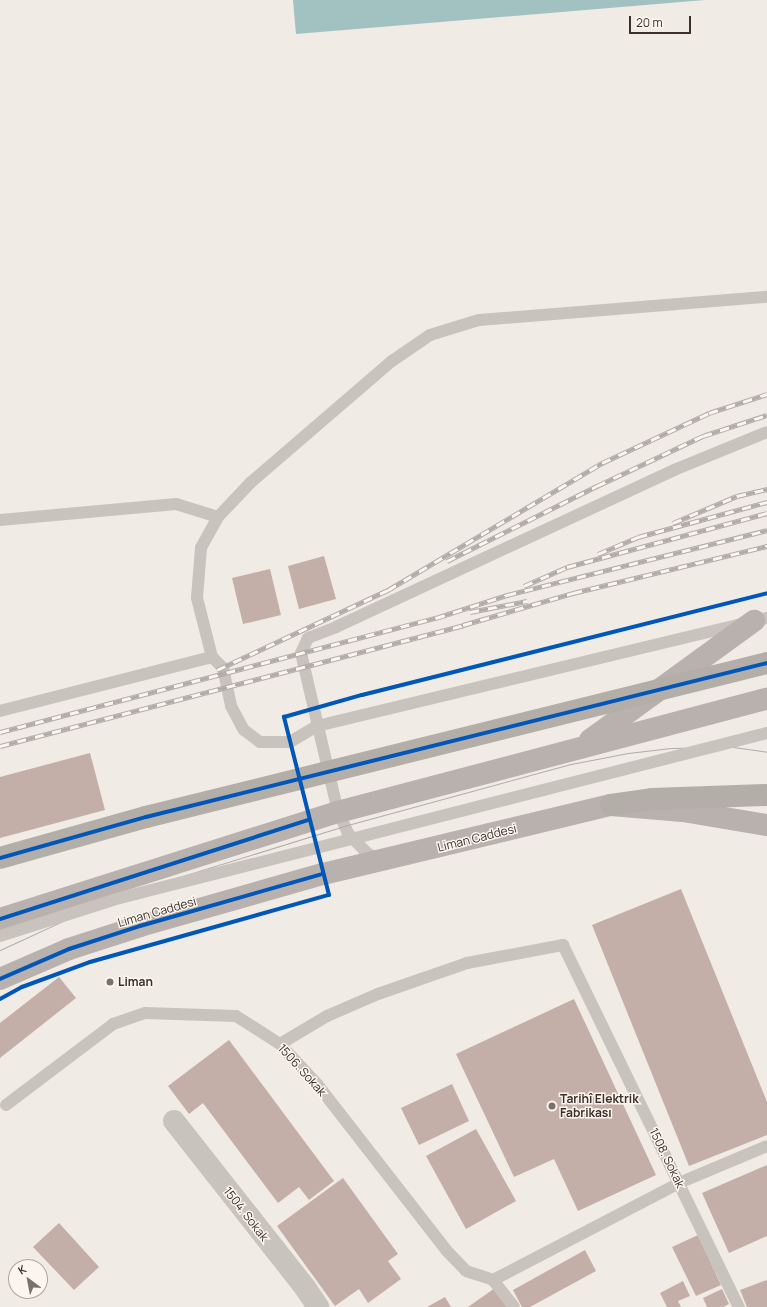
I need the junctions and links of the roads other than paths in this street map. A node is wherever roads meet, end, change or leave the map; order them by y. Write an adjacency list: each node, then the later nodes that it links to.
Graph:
1 (767, 297): 3 (lane)
2 (767, 432): 10 (lane)
3 (218, 517): 4 (lane); 6 (lane)
4 (0, 520)
5 (761, 619): 10 (lane); 12 (main road)
6 (212, 657): 9 (lane); 10 (lane)
7 (767, 663): 17 (highway, bridge)
8 (767, 699): 12 (main road)
9 (0, 711)
10 (316, 726): 15 (lane)
11 (767, 733): 20 (lane, bridge)
12 (580, 748): 15 (main road)
13 (767, 795): 14 (highway)
14 (611, 805): 16 (main road, Liman Caddesi); 18 (main road, Liman Caddesi)
15 (338, 812): 18 (lane); 19 (main road)
16 (767, 825)
17 (0, 858)
18 (382, 860): 21 (main road, Liman Caddesi)
19 (0, 920)
20 (0, 936)
21 (0, 979)
22 (280, 1044): 23 (lane, 1506. Sokak); 26 (lane, 1508. Sokak); 27 (lane, 1506. Sokak)
23 (6, 1105)
24 (174, 1121): 28 (street, 1504. Sokak)
25 (767, 1146): 26 (lane)
26 (679, 1183): 27 (lane); 30 (lane, 1508. Sokak)
27 (493, 1280): 29 (lane)
28 (318, 1307)
29 (514, 1307)
30 (738, 1307)

